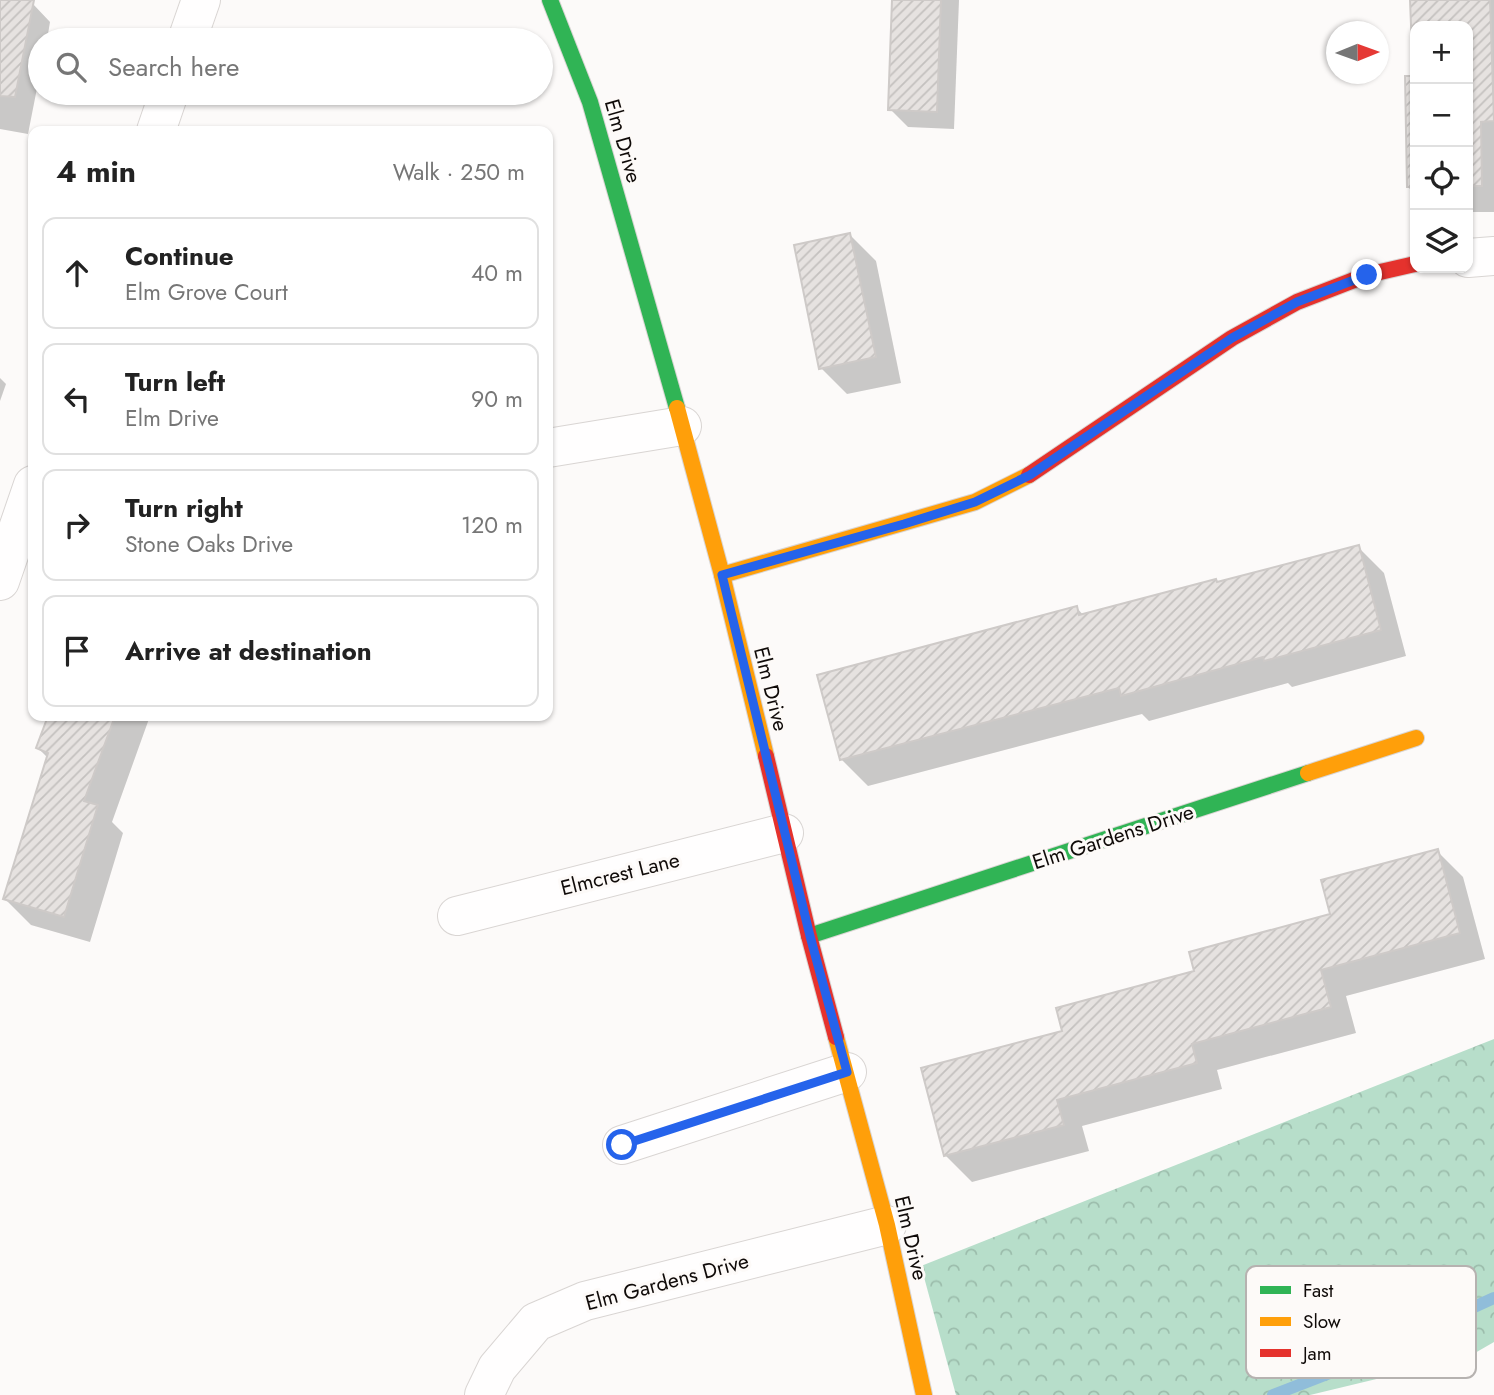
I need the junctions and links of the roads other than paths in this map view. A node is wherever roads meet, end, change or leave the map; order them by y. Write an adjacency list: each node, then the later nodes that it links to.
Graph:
1 (201, 0): 3 (street)
2 (550, 0): 9 (street, Elm Drive)
3 (191, 28)
4 (165, 105): 5 (street)
5 (158, 126)
6 (1494, 256): 7 (street)
7 (1473, 257)
8 (1410, 265): 12 (street)
9 (682, 426): 10 (street); 12 (street, Elm Drive)
10 (553, 447)
11 (28, 500): 13 (street)
12 (722, 575): 15 (street, Elm Drive)
13 (0, 581)
14 (1416, 738): 17 (street, Elm Gardens Drive)
15 (784, 833): 16 (street, Elmcrest Lane); 17 (street, Elm Drive)
16 (457, 916)
17 (810, 936): 18 (street, Elm Drive)
18 (847, 1072): 19 (street); 20 (street, Elm Drive)
19 (622, 1145)
20 (887, 1225): 21 (street, Elm Gardens Drive); 22 (street, Elm Drive)
21 (484, 1395)
22 (924, 1395)

